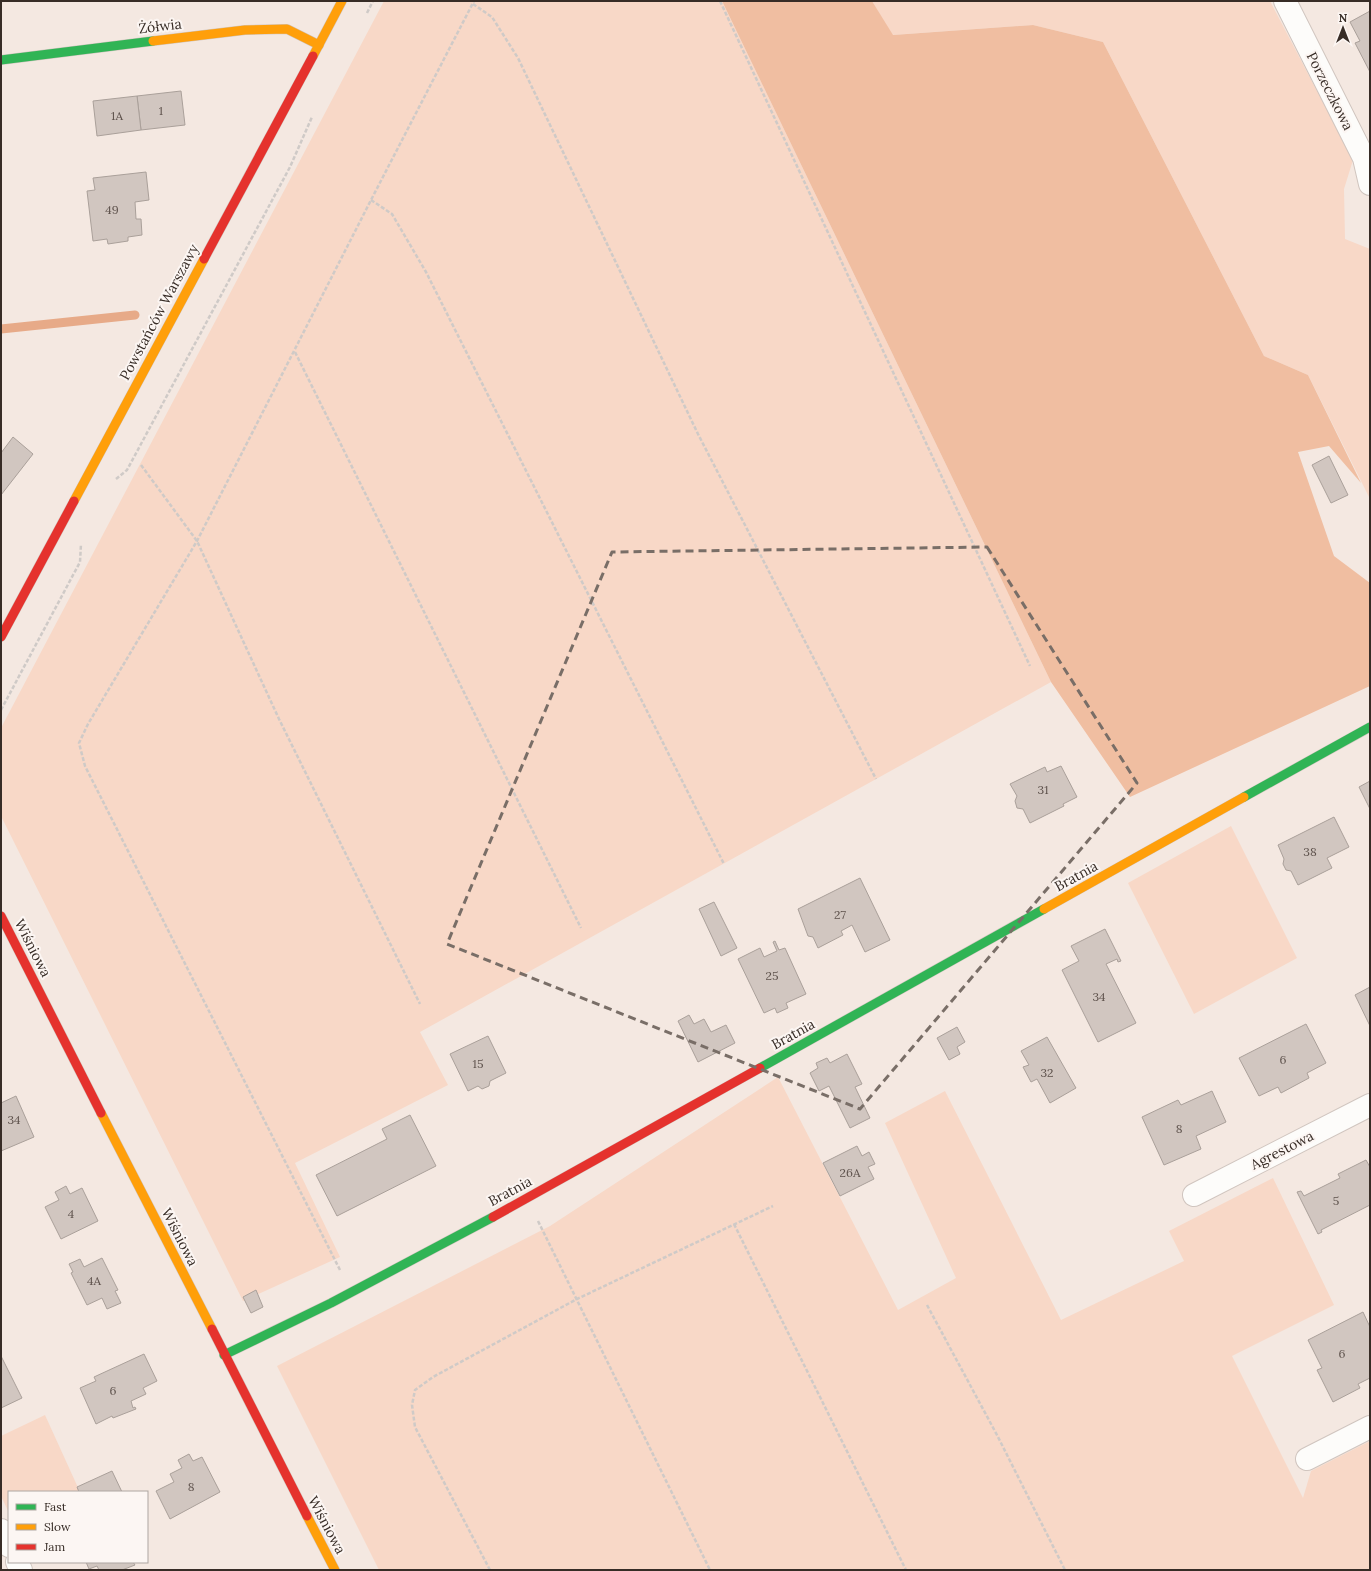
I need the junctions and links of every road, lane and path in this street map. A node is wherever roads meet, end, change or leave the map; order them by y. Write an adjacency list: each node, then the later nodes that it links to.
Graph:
1 (342, 1): 7 (street, Powstańców Warszawy)
2 (373, 1): 6 (path)
3 (720, 1): 18 (path)
4 (1285, 1): 10 (street, Porzeczkowa)
5 (474, 2): 11 (path); 21 (path)
6 (366, 15)
7 (319, 45): 8 (street, Żółwia); 17 (street, Powstańców Warszawy)
8 (1, 60)
9 (313, 114): 14 (path)
10 (1370, 184)
11 (371, 200): 12 (path); 22 (path)
12 (295, 351): 16 (path); 24 (path)
13 (141, 465): 16 (path)
14 (115, 480)
15 (81, 540): 19 (path)
16 (198, 541): 25 (path); 31 (path)
17 (1, 637)
18 (1030, 666)
19 (1, 710)
20 (1370, 727): 28 (street, Bratnia)
21 (876, 779)
22 (724, 864)
23 (1, 916): 34 (street, Wiśniowa)
24 (581, 928)
25 (420, 1004)
26 (1370, 1105): 27 (street, Agrestowa)
27 (1194, 1195)
28 (518, 1203): 31 (street, Bratnia); 32 (path)
29 (773, 1206): 30 (path)
30 (734, 1224): 32 (path); 42 (path)
31 (351, 1291): 34 (street, Bratnia)
32 (577, 1300): 40 (path); 41 (path)
33 (926, 1305): 43 (path)
34 (224, 1355): 39 (street, Wiśniowa)
35 (1370, 1427): 36 (street)
36 (1307, 1459)
37 (1, 1530): 38 (street)
38 (8, 1544)
39 (335, 1570)
40 (490, 1570)
41 (710, 1570)
42 (906, 1570)
43 (1065, 1570)

